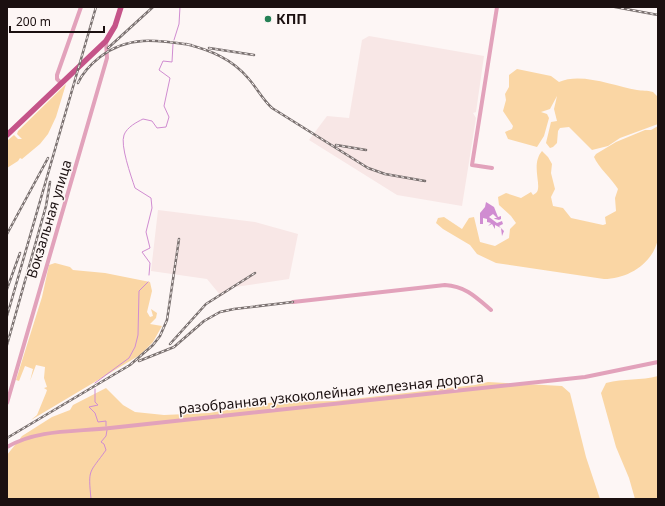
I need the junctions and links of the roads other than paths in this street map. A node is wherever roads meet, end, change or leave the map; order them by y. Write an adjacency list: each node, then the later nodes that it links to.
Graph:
1 (81, 7): 5 (street)
2 (121, 7): 4 (main road)
3 (498, 7): 7 (street)
4 (106, 41): 5 (main road); 11 (street, Вокзальная улица)
5 (61, 83): 6 (main road)
6 (7, 136)
7 (492, 168)
8 (293, 302): 9 (street)
9 (491, 310)
10 (658, 362): 12 (street, разобранная узкоколейная железная дорога)
11 (7, 403)
12 (7, 447)

